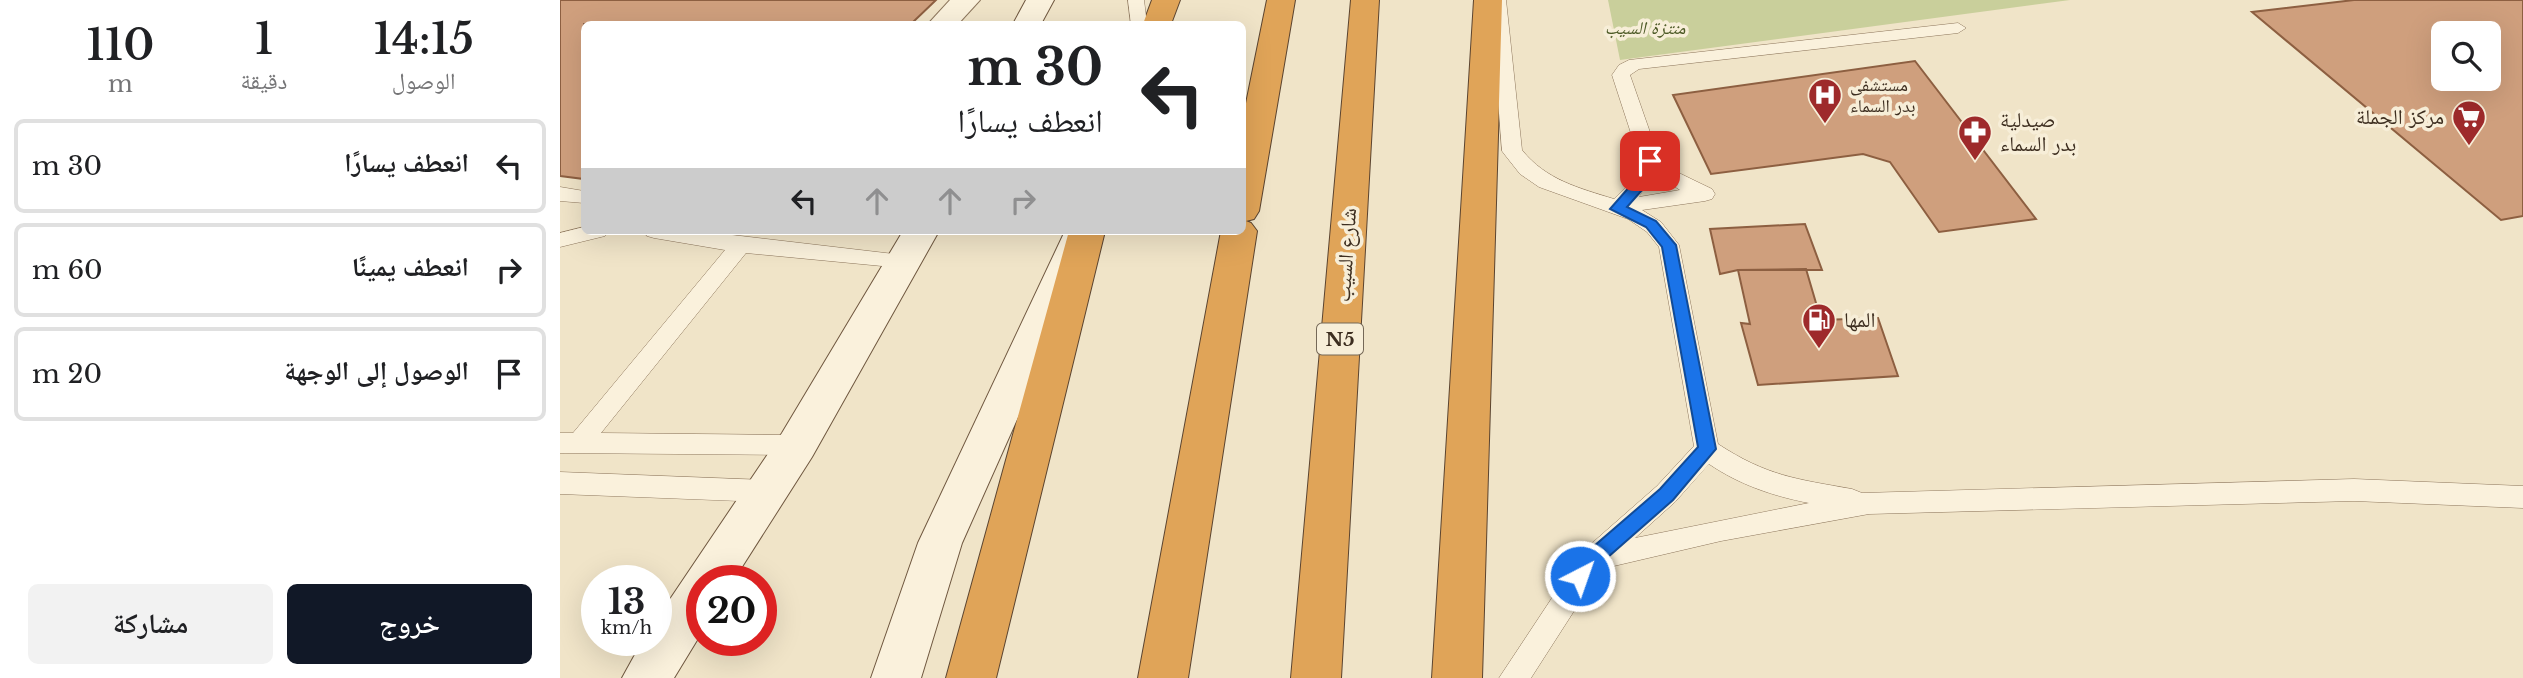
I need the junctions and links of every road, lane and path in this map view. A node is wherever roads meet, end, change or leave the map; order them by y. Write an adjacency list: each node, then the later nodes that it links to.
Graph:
1 (966, 0): 9 (street)
2 (1040, 0): 10 (street)
3 (1136, 0): 11 (lane)
4 (1166, 0): 12 (highway)
5 (1281, 0): 15 (highway)
6 (1365, 0): 41 (highway, شارع السيب / N5)
7 (1488, 0): 42 (highway)
8 (1497, 0): 18 (lane)
9 (946, 21)
10 (1029, 21)
11 (1139, 21)
12 (1158, 21)
13 (1958, 28): 14 (lane)
14 (1650, 161): 18 (lane); 18 (lane)
15 (1246, 189)
16 (560, 194): 17 (lane)
17 (581, 197)
18 (1617, 209): 29 (lane)
19 (581, 235): 24 (lane)
20 (679, 235): 25 (lane)
21 (1083, 235): 38 (street)
22 (1084, 235): 39 (highway)
23 (1238, 235): 40 (highway)
24 (560, 240)
25 (741, 245): 26 (lane); 27 (lane)
26 (912, 246): 28 (street)
27 (569, 443): 28 (lane)
28 (797, 445): 31 (street)
29 (1707, 449): 33 (lane); 34 (lane)
30 (560, 483): 31 (lane)
31 (767, 491): 35 (street)
32 (2523, 496): 33 (lane)
33 (1869, 503): 34 (lane)
34 (1592, 559): 43 (lane)
35 (718, 565)
36 (686, 616): 37 (street)
37 (647, 678)
38 (896, 678)
39 (971, 678)
40 (1163, 678)
41 (1316, 678)
42 (1457, 678)
43 (1514, 678)

